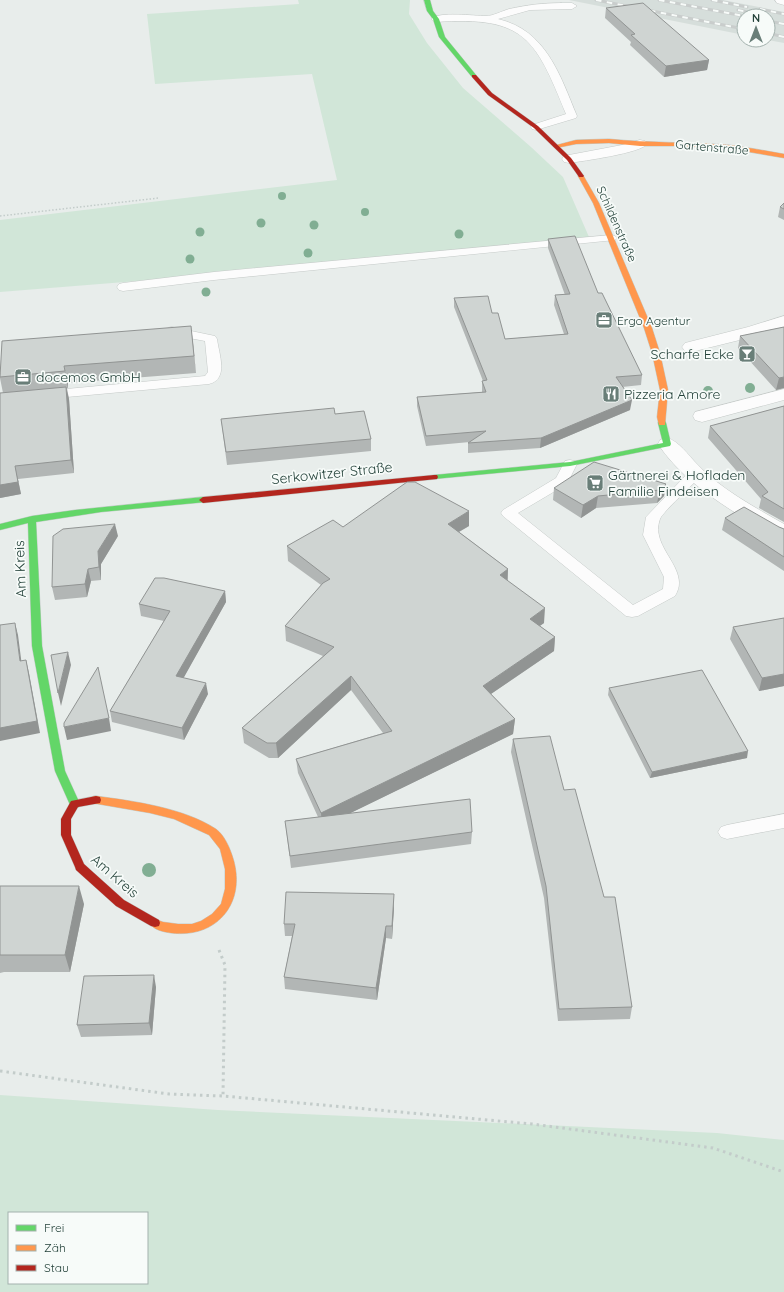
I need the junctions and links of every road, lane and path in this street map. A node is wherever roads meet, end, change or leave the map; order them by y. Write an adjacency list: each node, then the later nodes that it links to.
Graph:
1 (427, 0): 7 (street, Schildenstraße)
2 (781, 0): 3 (street)
3 (784, 0)
4 (572, 6): 6 (lane)
5 (440, 8): 7 (street)
6 (489, 19): 7 (lane); 8 (lane)
7 (436, 20): 8 (street, Schildenstraße)
8 (536, 127): 10 (street, Schildenstraße)
9 (640, 144): 10 (street, Gartenstraße); 11 (street, Gartenstraße); 12 (street, Gartenstraße)
10 (556, 146): 12 (street, Schildenstraße)
11 (784, 156)
12 (569, 159): 15 (street, Schildenstraße)
13 (159, 198): 14 (path)
14 (0, 216)
15 (611, 238): 16 (lane); 23 (street, Schildenstraße)
16 (123, 287)
17 (784, 321): 19 (street)
18 (162, 331): 21 (lane)
19 (691, 346)
20 (784, 394): 22 (street)
21 (30, 397)
22 (702, 416)
23 (667, 444): 24 (street, Serkowitzer Straße); 25 (street)
24 (570, 464): 25 (lane); 26 (street, Serkowitzer Straße)
25 (695, 474): 28 (street)
26 (32, 519): 27 (street, Serkowitzer Straße); 29 (street, Am Kreis)
27 (0, 527)
28 (784, 533)
29 (75, 804): 32 (street, Am Kreis); 32 (street)
30 (784, 821): 31 (lane)
31 (727, 832)
32 (210, 923): 34 (path)
33 (0, 1072): 34 (path)
34 (223, 1096): 35 (path)
35 (784, 1172)

